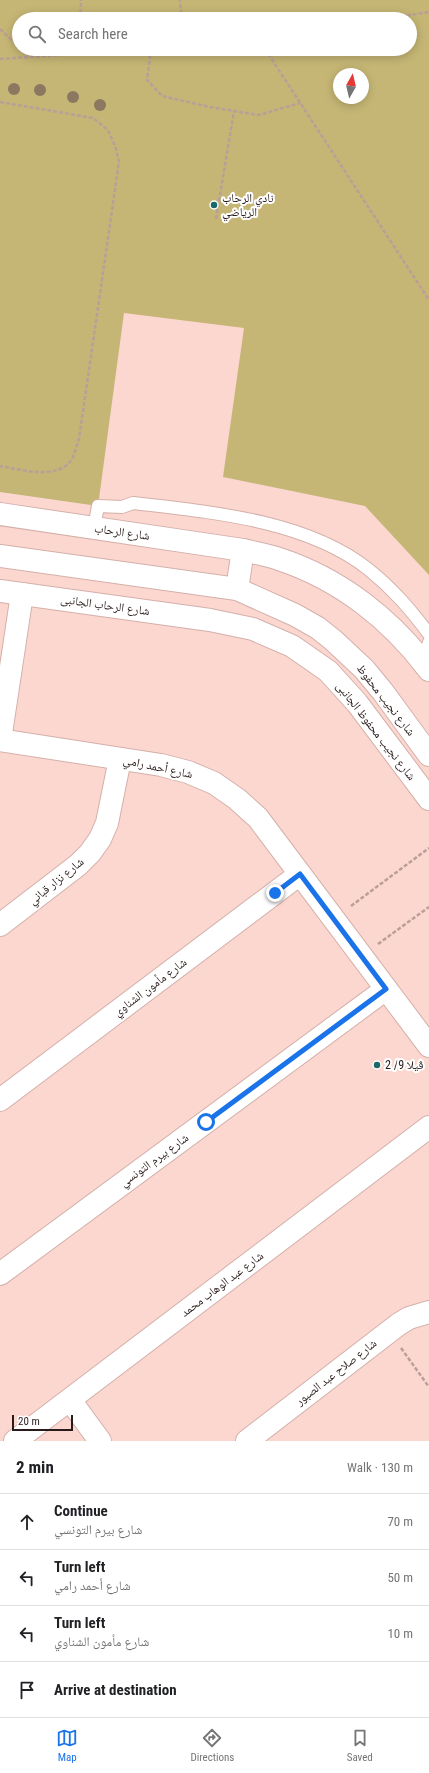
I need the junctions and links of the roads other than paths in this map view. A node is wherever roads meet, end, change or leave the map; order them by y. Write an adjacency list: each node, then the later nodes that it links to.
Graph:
1 (0, 514): 2 (street, شارع الرحاب)
2 (94, 528): 3 (street, شارع الرحاب); 9 (lane)
3 (243, 550): 5 (street); 10 (street)
4 (0, 556): 5 (street)
5 (237, 589): 12 (street, شارع نجيب محفوظ)
6 (0, 591): 7 (street, شارع الرحاب الجانبى)
7 (22, 594): 8 (street, شارع الرحاب الجانبى); 11 (street)
8 (210, 620): 14 (street, شارع نجيب محفوظ الجانبى)
9 (429, 634)
10 (427, 658)
11 (0, 740): 13 (street, شارع أحمد رامي)
12 (429, 755)
13 (120, 759): 15 (street, شارع أحمد رامي); 16 (street, شارع نزار قباني)
14 (429, 799)
15 (300, 874): 17 (street, شارع أحمد رامي); 19 (street, شارع مأمون الشناوي)
16 (0, 925)
17 (386, 989): 18 (street, شارع أحمد رامي); 21 (street, شارع بيرم التونسي)
18 (429, 1046)
19 (0, 1100)
20 (429, 1127): 23 (street, شارع عبد الوهاب محمد)
21 (0, 1274)
22 (429, 1312): 26 (street, شارع صلاح عبد الصبور)
23 (70, 1400): 24 (street, شارع عبد الوهاب محمد); 25 (street)
24 (15, 1441)
25 (100, 1441)
26 (247, 1441)

